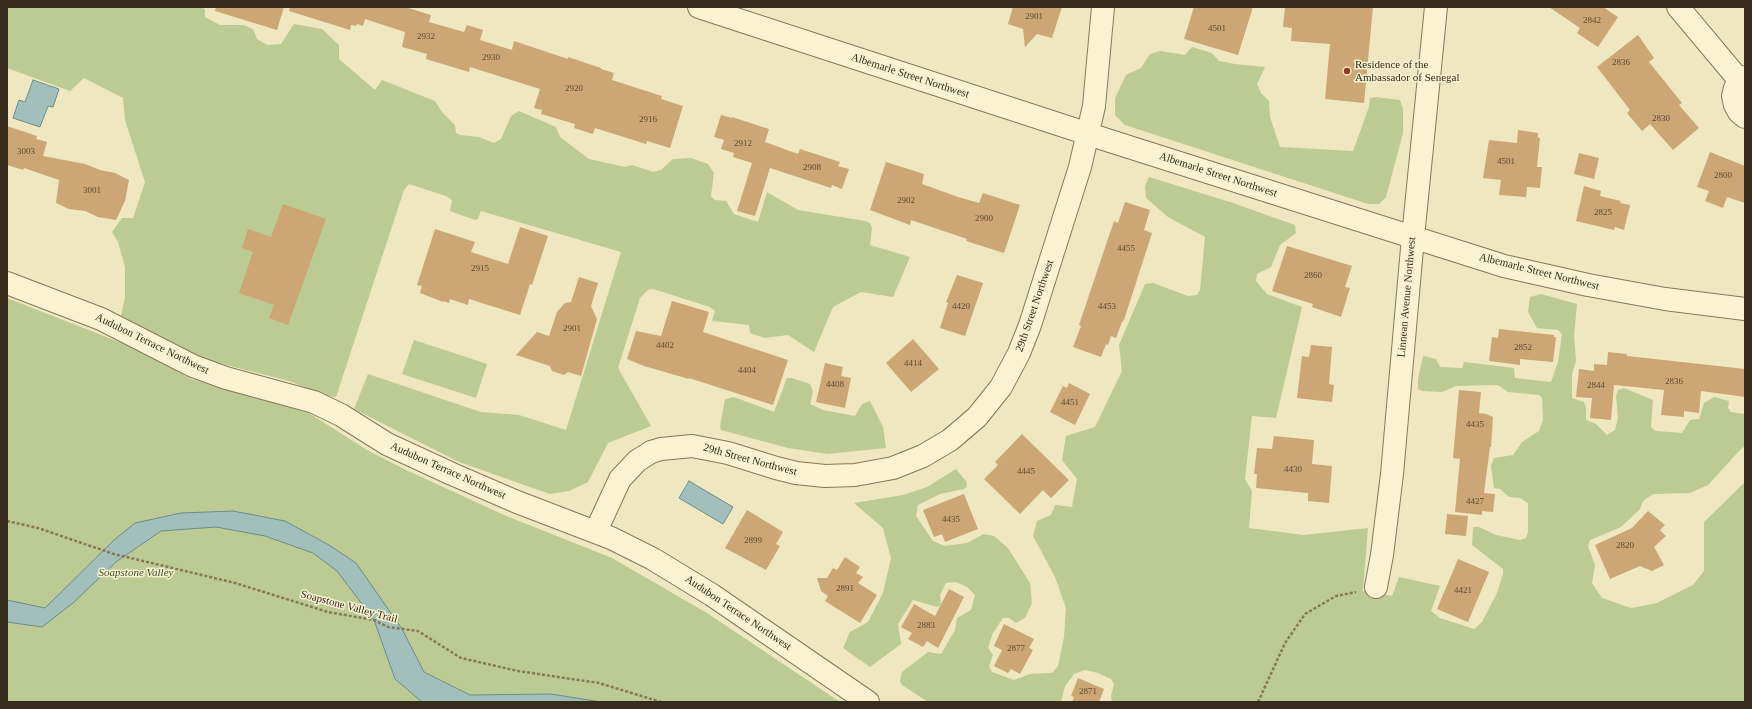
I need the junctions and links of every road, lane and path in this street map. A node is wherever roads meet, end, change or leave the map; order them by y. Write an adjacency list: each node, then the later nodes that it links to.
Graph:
1 (699, 7): 7 (street, Albemarle Street Northwest)
2 (1103, 7): 7 (street, 29th Street Northwest)
3 (1436, 7): 8 (street, Linnean Avenue Northwest)
4 (1678, 7): 5 (street)
5 (1742, 79): 6 (street)
6 (1745, 117)
7 (1088, 134): 8 (street, Albemarle Street Northwest); 12 (street, 29th Street Northwest)
8 (1413, 237): 10 (street, Albemarle Street Northwest); 13 (street, Linnean Avenue Northwest)
9 (7, 283): 12 (street, Audubon Terrace Northwest)
10 (1745, 309)
11 (7, 521): 14 (path, Soapstone Valley Trail)
12 (596, 531): 15 (street, Audubon Terrace Northwest)
13 (1376, 587): 16 (path)
14 (661, 702)
15 (868, 702)
16 (1258, 702)

